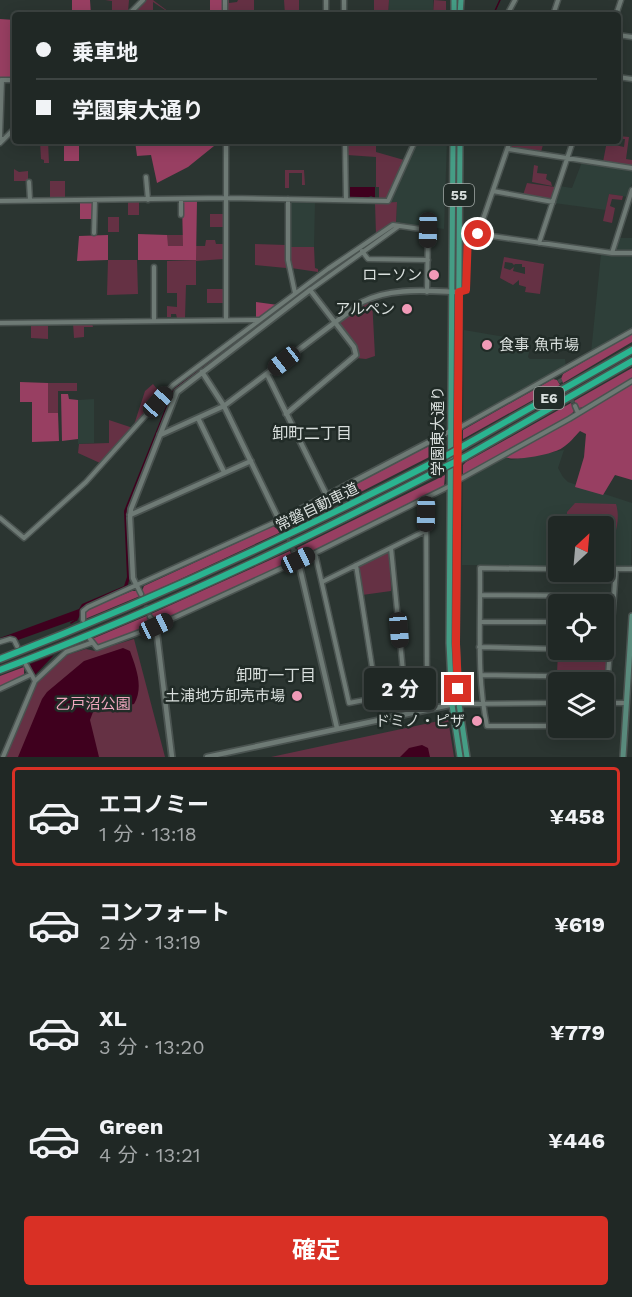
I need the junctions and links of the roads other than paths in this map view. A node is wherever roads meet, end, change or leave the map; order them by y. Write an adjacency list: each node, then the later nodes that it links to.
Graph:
1 (143, 0): 2 (street)
2 (131, 12)
3 (1, 80): 4 (street)
4 (2, 142)
5 (226, 144): 19 (street)
6 (345, 144): 26 (street)
7 (414, 144): 26 (street)
8 (453, 144): 39 (main road, 学園東大通り / 55)
9 (460, 144): 41 (main road, 学園東大通り / 55)
10 (509, 144): 12 (street)
11 (572, 144): 13 (street)
12 (508, 149): 13 (street); 18 (street)
13 (567, 158): 14 (street); 27 (street)
14 (632, 168)
15 (146, 177): 23 (street)
16 (29, 182): 21 (street)
17 (632, 190): 34 (street)
18 (493, 191): 27 (street); 31 (street)
19 (227, 198): 20 (street); 24 (street); 44 (street)
20 (181, 199): 23 (street); 28 (street)
21 (30, 200): 22 (street); 25 (street)
22 (95, 200): 23 (street); 30 (street)
23 (148, 200)
24 (288, 200): 26 (street); 42 (street)
25 (0, 201)
26 (346, 201)
27 (553, 202): 32 (street)
28 (181, 215)
29 (400, 225): 33 (street); 36 (street); 42 (street)
30 (94, 233)
31 (478, 234): 32 (street); 41 (street)
32 (539, 243): 34 (street)
33 (362, 251): 36 (street); 38 (street)
34 (612, 253): 35 (street)
35 (632, 253)
36 (428, 260): 40 (street)
37 (154, 267): 43 (street)
38 (310, 290): 46 (street); 53 (street)
39 (452, 291): 40 (street); 41 (street); 50 (main road, 学園東大通り / 55)
40 (428, 292): 46 (street)
41 (459, 292): 51 (main road, 学園東大通り / 55)
42 (295, 294): 45 (street)
43 (153, 320): 44 (street); 47 (street)
44 (226, 320): 45 (street)
45 (260, 320): 71 (street)
46 (335, 322): 54 (street); 59 (street)
47 (0, 323)
48 (632, 331): 61 (street)
49 (632, 350): 93 (highway, 常磐自動車道 / E6, bridge)
50 (450, 355): 51 (street); 62 (main road, 学園東大通り / 55)
51 (458, 356): 61 (main road, 学園東大通り / 55)
52 (632, 361): 95 (highway, 常磐自動車道 / E6, bridge)
53 (202, 372): 56 (street); 63 (street)
54 (267, 374): 56 (street); 59 (street)
55 (632, 381): 58 (street)
56 (224, 406): 60 (street); 64 (street)
57 (575, 406): 58 (street)
58 (578, 413): 66 (street)
59 (286, 414): 68 (street)
60 (198, 418): 63 (street); 65 (street)
61 (457, 429): 66 (main road, 学園東大通り / 55)
62 (450, 431): 67 (main road, 学園東大通り / 55); 68 (street)
63 (160, 435): 70 (street)
64 (251, 460): 65 (street); 72 (street)
65 (224, 472): 70 (street)
66 (457, 481): 115 (main road, 学園東大通り / 55)
67 (450, 486): 69 (street); 116 (main road, 学園東大通り / 55)
68 (327, 496): 72 (street)
69 (426, 498): 74 (street); 77 (street)
70 (130, 515): 84 (street)
71 (0, 518)
72 (280, 520): 73 (street); 84 (street)
73 (282, 526)
74 (425, 531): 75 (street); 109 (street)
75 (391, 548): 79 (street); 109 (street)
76 (295, 553): 78 (street)
77 (315, 553): 78 (street); 83 (street)
78 (298, 560): 94 (street); 119 (street)
79 (356, 565): 83 (street); 110 (street)
80 (548, 569): 86 (street)
81 (632, 569): 82 (street)
82 (616, 570): 88 (street)
83 (322, 582): 110 (street)
84 (137, 586): 85 (street); 93 (street)
85 (141, 594)
86 (480, 595): 87 (street); 91 (street)
87 (548, 596)
88 (614, 596)
89 (632, 616): 96 (main road)
90 (150, 617): 94 (street)
91 (480, 622): 92 (street); 98 (street)
92 (548, 622)
93 (82, 623): 99 (highway, 常磐自動車道 / E6)
94 (156, 626): 95 (street); 121 (street)
95 (89, 640): 102 (highway, 常磐自動車道 / E6); 107 (street)
96 (631, 641): 114 (main road)
97 (0, 642): 99 (street)
98 (479, 647): 100 (street); 105 (street)
99 (19, 649): 101 (highway, 常磐自動車道 / E6)
100 (548, 649)
101 (0, 659)
102 (25, 663): 103 (highway, 常磐自動車道 / E6); 104 (street)
103 (0, 670)
104 (30, 675): 107 (street); 108 (street)
105 (481, 675): 106 (street); 111 (street)
106 (548, 676)
107 (35, 681): 120 (street)
108 (0, 689)
109 (405, 692): 110 (street); 117 (street)
110 (377, 698)
111 (482, 703): 112 (street); 115 (street); 118 (street)
112 (548, 703)
113 (614, 703): 114 (street)
114 (626, 703): 125 (main road)
115 (459, 704): 116 (street); 124 (main road, 学園東大通り / 55)
116 (452, 705): 117 (street); 123 (main road, 学園東大通り / 55)
117 (410, 713): 119 (street)
118 (548, 726)
119 (338, 728): 122 (street)
120 (3, 757)
121 (172, 757)
122 (207, 757)
123 (460, 757)
124 (467, 757)
125 (623, 757)

